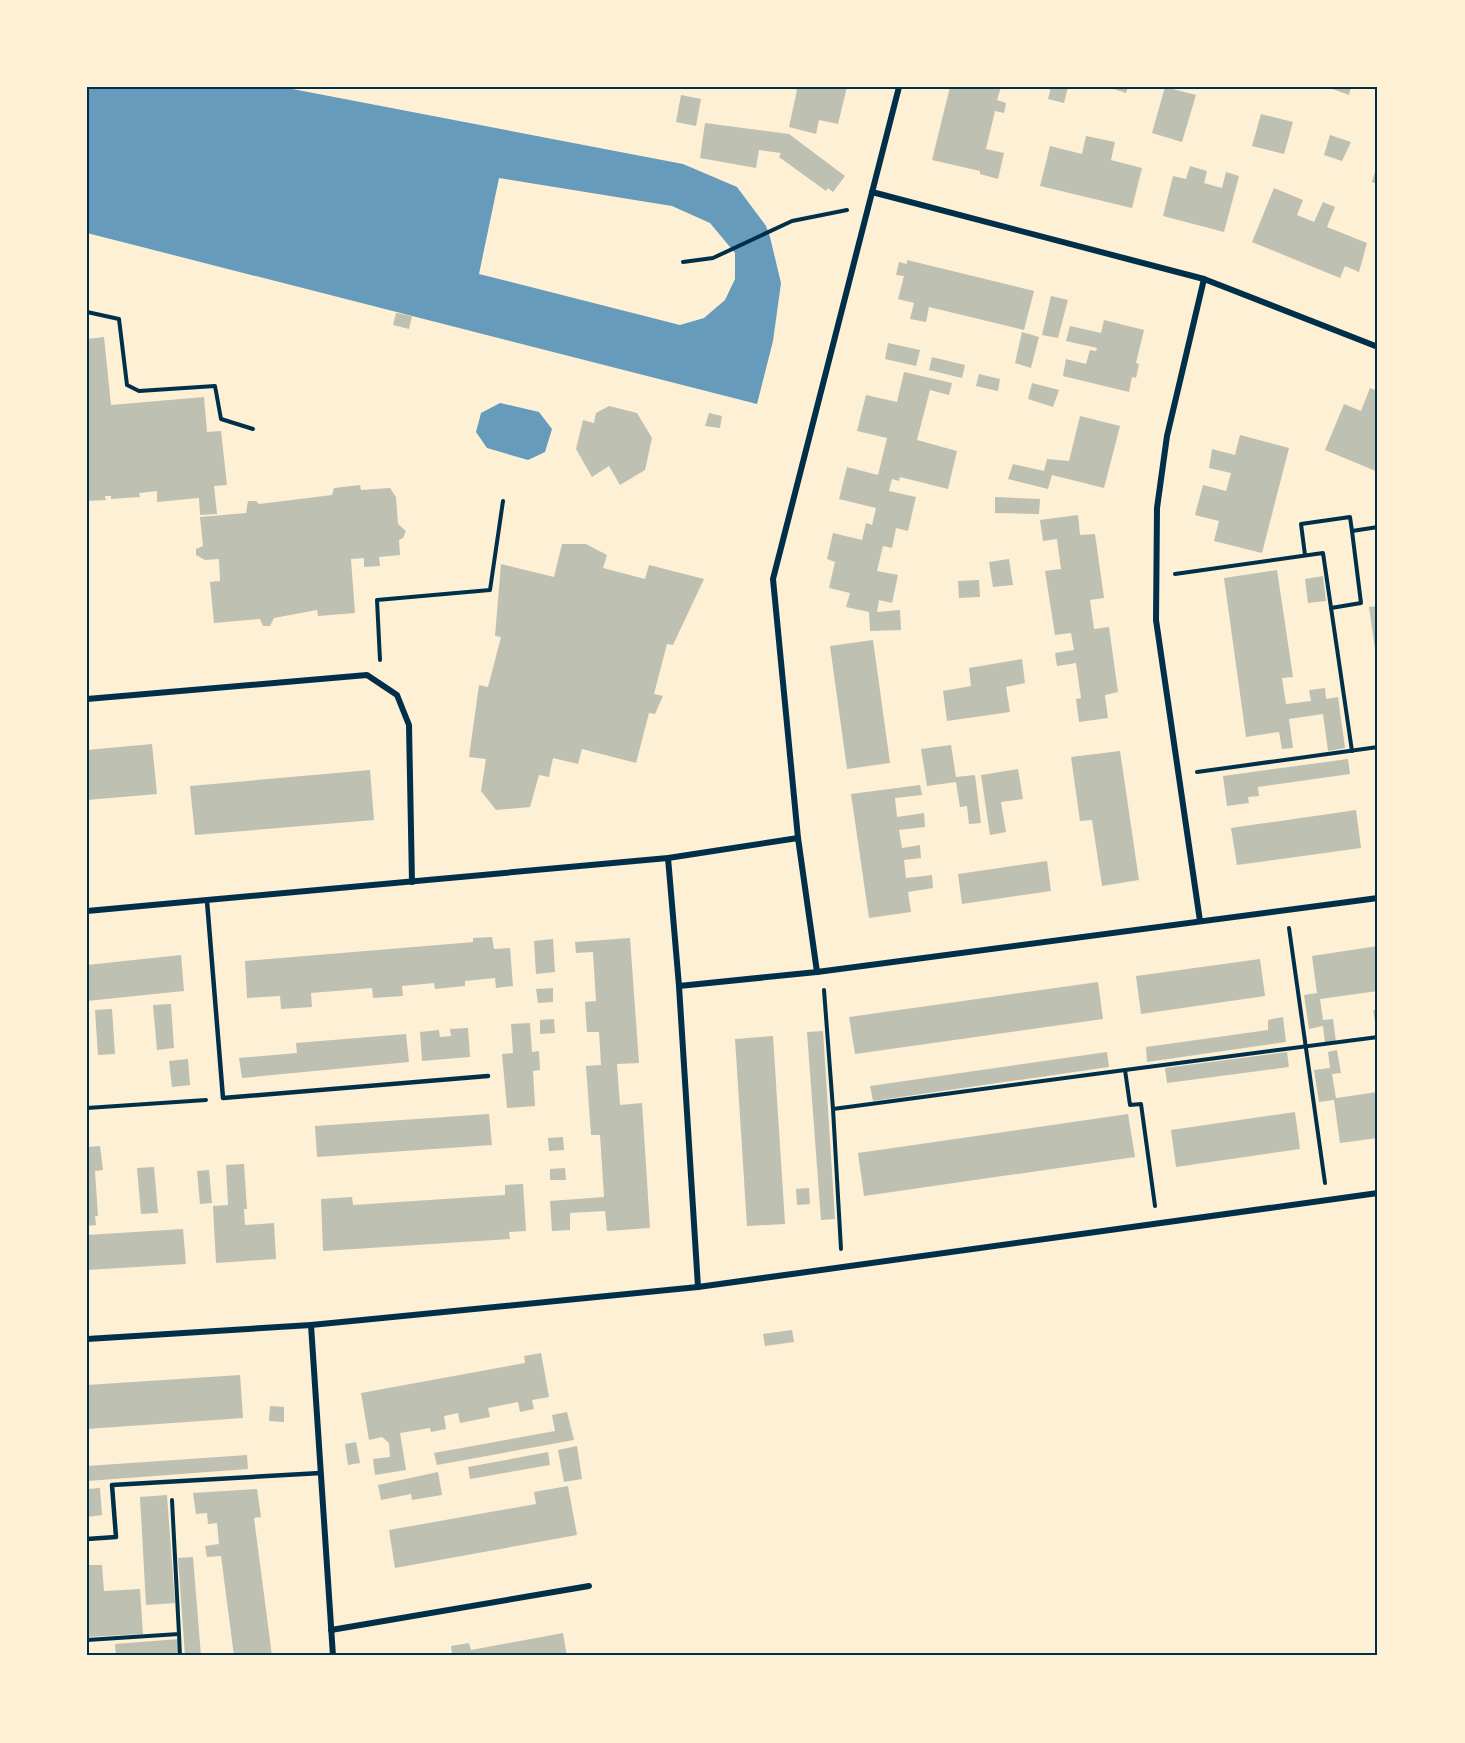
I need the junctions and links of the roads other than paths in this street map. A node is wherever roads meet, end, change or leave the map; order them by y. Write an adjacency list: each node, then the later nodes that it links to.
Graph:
1 (899, 87): 2 (street)
2 (872, 192): 3 (street); 6 (street)
3 (1204, 279): 4 (street); 12 (street)
4 (1378, 348)
5 (87, 699): 8 (street)
6 (798, 838): 7 (street); 13 (street)
7 (668, 858): 8 (street); 14 (street)
8 (412, 882): 10 (street)
9 (1378, 898): 12 (street)
10 (207, 901): 11 (street); 15 (lane)
11 (87, 911)
12 (1200, 921): 13 (street)
13 (820, 972): 14 (street)
14 (679, 986): 17 (street)
15 (488, 1076)
16 (1378, 1193): 17 (street)
17 (698, 1287): 18 (street)
18 (311, 1325): 19 (street); 20 (street)
19 (87, 1339)
20 (321, 1473): 21 (lane); 23 (street)
21 (87, 1539)
22 (589, 1586): 23 (street)
23 (331, 1630): 24 (street)
24 (333, 1656)

